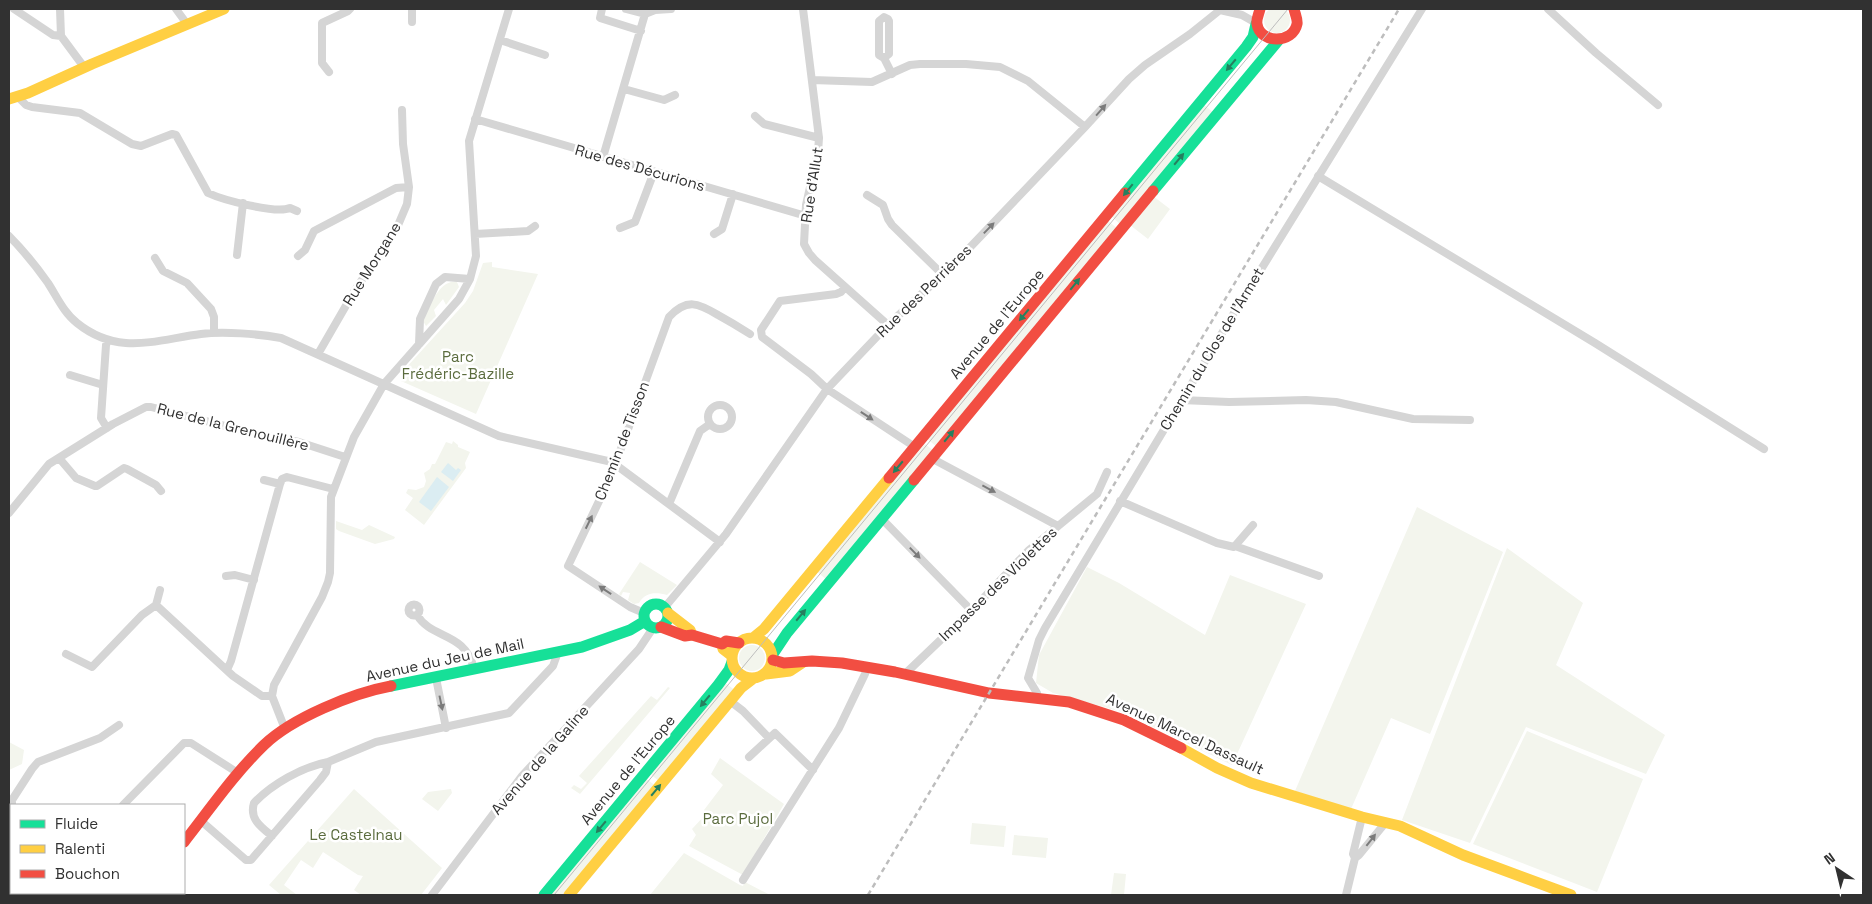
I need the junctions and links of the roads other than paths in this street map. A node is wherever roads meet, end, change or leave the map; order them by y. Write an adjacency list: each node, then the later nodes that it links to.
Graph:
1 (14, 9): 25 (street)
2 (60, 9): 25 (street)
3 (176, 9): 22 (street)
4 (224, 9): 22 (main road)
5 (350, 9): 31 (street)
6 (412, 9): 21 (street)
7 (509, 9): 26 (street)
8 (602, 9): 24 (street)
9 (626, 9): 18 (street)
10 (671, 9): 18 (street)
11 (802, 9): 33 (street, Rue d'Allut)
12 (1219, 9): 19 (street); 41 (street, Rue des Perrières, one-way to 12)
13 (1259, 9): 19 (street); 23 (main road, Avenue de l'Europe)
14 (1294, 9): 20 (main road)
15 (1304, 9): 20 (main road)
16 (1422, 9): 45 (street, Chemin du Clos de l'Armet)
17 (1548, 9): 37 (street)
18 (646, 14): 24 (street)
19 (1242, 15): 23 (street)
20 (1297, 21): 27 (main road)
21 (412, 22)
22 (187, 24): 30 (main road)
23 (1256, 24): 27 (main road); 77 (main road, Avenue de l'Europe, one-way to 77)
24 (641, 31): 34 (street)
25 (61, 36): 30 (street)
26 (500, 40): 28 (street); 40 (street)
27 (1278, 41): 81 (main road, one-way to 27)
28 (545, 55)
29 (884, 58): 32 (street)
30 (84, 67): 36 (main road)
31 (329, 72)
32 (892, 74): 33 (street); 41 (street)
33 (812, 80): 42 (street, Rue d'Allut)
34 (624, 89): 35 (street); 43 (street)
35 (675, 95)
36 (13, 98): 49 (street)
37 (1658, 105)
38 (402, 110): 46 (street, Rue Morgane)
39 (755, 116): 42 (street)
40 (475, 119): 43 (street, Rue des Décurions); 54 (street)
41 (1085, 127): 60 (street, Rue des Perrières, one-way to 41)
42 (819, 138): 51 (street, Rue d'Allut)
43 (603, 156): 44 (street, Rue des Décurions)
44 (654, 172): 47 (street, Rue des Décurions); 53 (street)
45 (1318, 176): 73 (street, Chemin du Clos de l'Armet); 78 (street)
46 (410, 188): 58 (street); 68 (street, Rue Morgane)
47 (733, 194): 51 (street, Rue des Décurions); 55 (street)
48 (867, 194): 60 (street)
49 (243, 202): 50 (street); 57 (street)
50 (297, 211)
51 (806, 216): 62 (street, Rue d'Allut)
52 (535, 226): 54 (street)
53 (620, 228)
54 (475, 234): 61 (street)
55 (714, 234)
56 (9, 236): 66 (street)
57 (237, 255)
58 (298, 256)
59 (154, 258): 64 (street)
60 (942, 274): 63 (street, Rue des Perrières)
61 (470, 280): 67 (street); 67 (street)
62 (844, 287): 63 (street, Rue d'Allut); 72 (street)
63 (888, 326): 72 (street, Rue des Perrières)
64 (214, 333): 66 (street); 68 (street)
65 (750, 334): 82 (street, Chemin de Tisson)
66 (108, 340): 71 (street)
67 (420, 344): 70 (street)
68 (318, 354): 70 (street)
69 (70, 375): 71 (street)
70 (384, 384): 79 (street); 82 (street)
71 (103, 386): 76 (street)
72 (827, 389): 77 (street, one-way to 77); 94 (street, Rue des Perrières)
73 (1184, 400): 74 (street); 88 (street, Chemin du Clos de l'Armet)
74 (1470, 420)
75 (710, 424): 89 (street)
76 (107, 428): 79 (street, Rue de la Grenouillère); 80 (street, Rue de la Grenouillère)
77 (915, 447): 106 (main road, Avenue de l'Europe, one-way to 106)
78 (1764, 449)
79 (346, 456): 86 (street)
80 (59, 458): 87 (street); 90 (street, Rue de la Grenouillère)
81 (931, 458): 91 (main road); 93 (street, one-way to 93)
82 (616, 464): 89 (street); 104 (street, Chemin de Tisson, one-way to 82)
83 (1107, 472): 93 (street, Impasse des Violettes)
84 (264, 480): 85 (street)
85 (280, 484): 86 (street); 98 (street)
86 (333, 489): 121 (street)
87 (161, 490)
88 (1122, 502): 95 (street); 122 (street, Chemin du Clos de l'Armet)
89 (669, 504): 94 (street)
90 (9, 513)
91 (881, 518): 101 (street, one-way to 101); 111 (main road, one-way to 91)
92 (1253, 525): 95 (street)
93 (1058, 526): 101 (street, Impasse des Violettes)
94 (720, 542): 102 (street, Rue des Perrières)
95 (1235, 546): 97 (street)
96 (226, 576): 98 (street)
97 (1319, 576)
98 (254, 580): 116 (street)
99 (160, 590): 100 (street)
100 (156, 605): 110 (street); 116 (street)
101 (970, 609): 117 (street, Impasse des Violettes)
102 (666, 610): 104 (main road); 104 (main road, Avenue du Jeu de Mail); 105 (main road)
103 (417, 614): 115 (street)
104 (651, 622): 105 (main road); 109 (main road, Avenue du Jeu de Mail); 141 (street, Avenue de la Galine)
105 (692, 635): 108 (main road)
106 (753, 638): 107 (main road); 111 (main road)
107 (739, 643): 108 (main road); 112 (main road)
108 (722, 644): 112 (main road)
109 (558, 652): 115 (main road, Avenue du Jeu de Mail); 125 (street)
110 (66, 654)
111 (773, 657): 113 (main road, Avenue Marcel Dassault); 118 (main road)
112 (732, 659): 120 (main road); 142 (main road, Avenue de l'Europe, one-way to 142)
113 (802, 663): 114 (main road, Avenue Marcel Dassault); 118 (main road, Avenue Marcel Dassault)
114 (867, 667): 117 (main road, Avenue Marcel Dassault); 130 (street)
115 (474, 669): 119 (main road, Avenue du Jeu de Mail)
116 (227, 670): 121 (street)
117 (906, 673): 122 (main road, Avenue Marcel Dassault)
118 (766, 674): 120 (main road)
119 (436, 678): 125 (street, one-way to 125); 126 (main road, Avenue du Jeu de Mail)
120 (754, 678): 123 (main road)
121 (272, 696): 126 (street)
122 (1038, 698): 134 (main road, Avenue Marcel Dassault)
123 (730, 701): 127 (street); 143 (main road, one-way to 123)
124 (119, 725): 132 (street)
125 (446, 728): 129 (street)
126 (285, 729): 131 (main road, Avenue du Jeu de Mail)
127 (769, 738): 128 (street); 130 (street)
128 (748, 758)
129 (328, 762): 137 (street); 137 (street)
130 (813, 770): 140 (street)
131 (238, 773): 133 (street); 135 (main road, Avenue du Jeu de Mail)
132 (12, 804)
133 (124, 804)
134 (1362, 817): 136 (main road, Avenue Marcel Dassault); 139 (street)
135 (200, 820): 137 (street); 138 (main road, Avenue du Jeu de Mail)
136 (1386, 822): 139 (street, one-way to 136); 145 (main road, Avenue Marcel Dassault)
137 (272, 836)
138 (185, 841)
139 (1355, 858): 144 (street)
140 (743, 880)
141 (432, 895)
142 (544, 895)
143 (569, 895)
144 (1346, 895)
145 (1571, 895)

